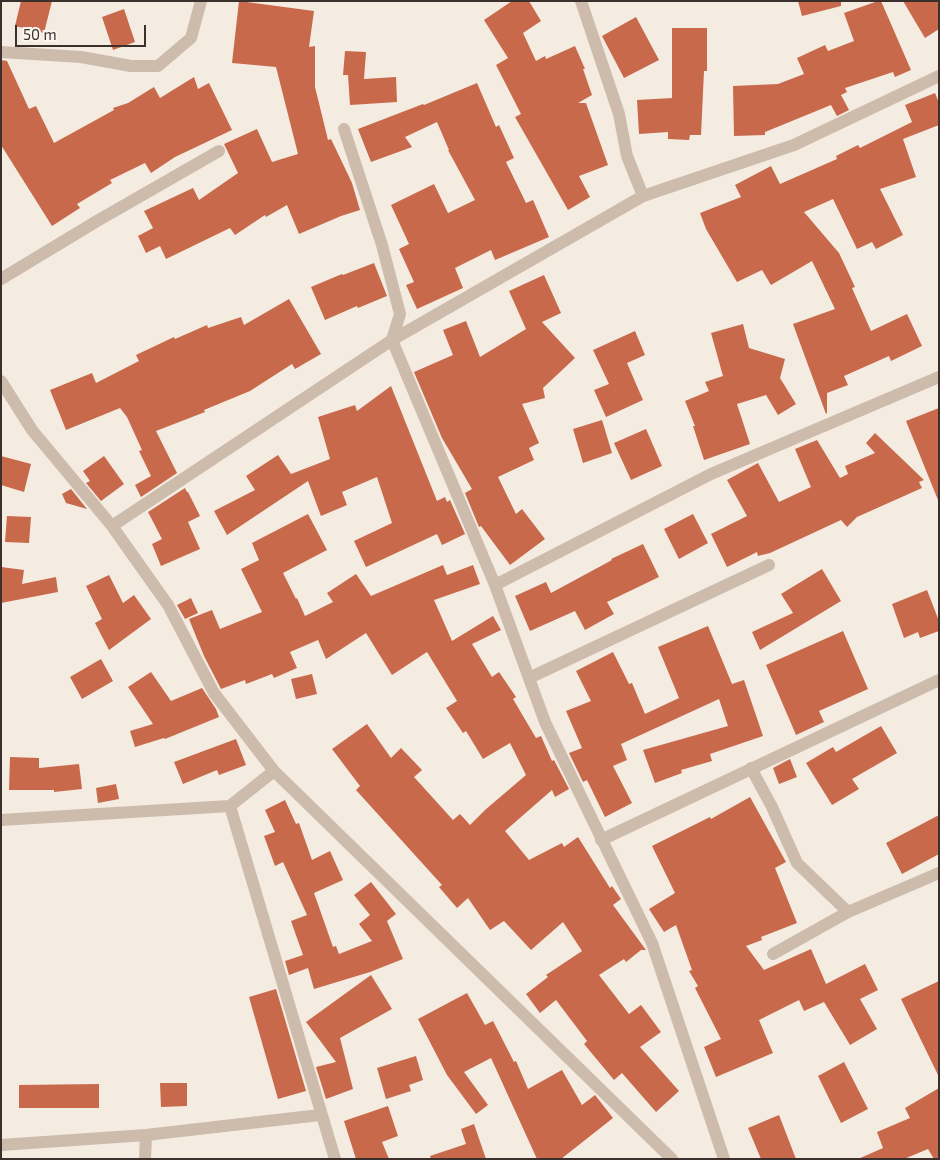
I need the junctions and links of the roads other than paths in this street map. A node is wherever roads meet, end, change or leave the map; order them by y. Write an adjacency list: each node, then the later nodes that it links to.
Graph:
1 (201, 1): 3 (street)
2 (581, 1): 7 (street)
3 (1, 52)
4 (939, 76): 7 (street)
5 (344, 129): 9 (street)
6 (219, 151): 8 (street)
7 (643, 196): 9 (street)
8 (1, 279)
9 (392, 340): 12 (street); 14 (street)
10 (939, 377): 14 (street)
11 (1, 381): 12 (street)
12 (112, 526): 18 (street)
13 (769, 565): 15 (street)
14 (495, 585): 15 (street)
15 (528, 678): 21 (street)
16 (939, 680): 17 (street)
17 (751, 768): 21 (street); 23 (street)
18 (274, 771): 19 (street); 30 (street)
19 (230, 806): 20 (street); 25 (street)
20 (1, 820)
21 (602, 840): 31 (street)
22 (939, 873): 23 (street)
23 (848, 912): 24 (street)
24 (774, 954)
25 (320, 1115): 26 (street); 29 (street)
26 (146, 1135): 27 (street); 28 (street)
27 (1, 1146)
28 (145, 1159)
29 (335, 1159)
30 (672, 1159)
31 (724, 1159)

